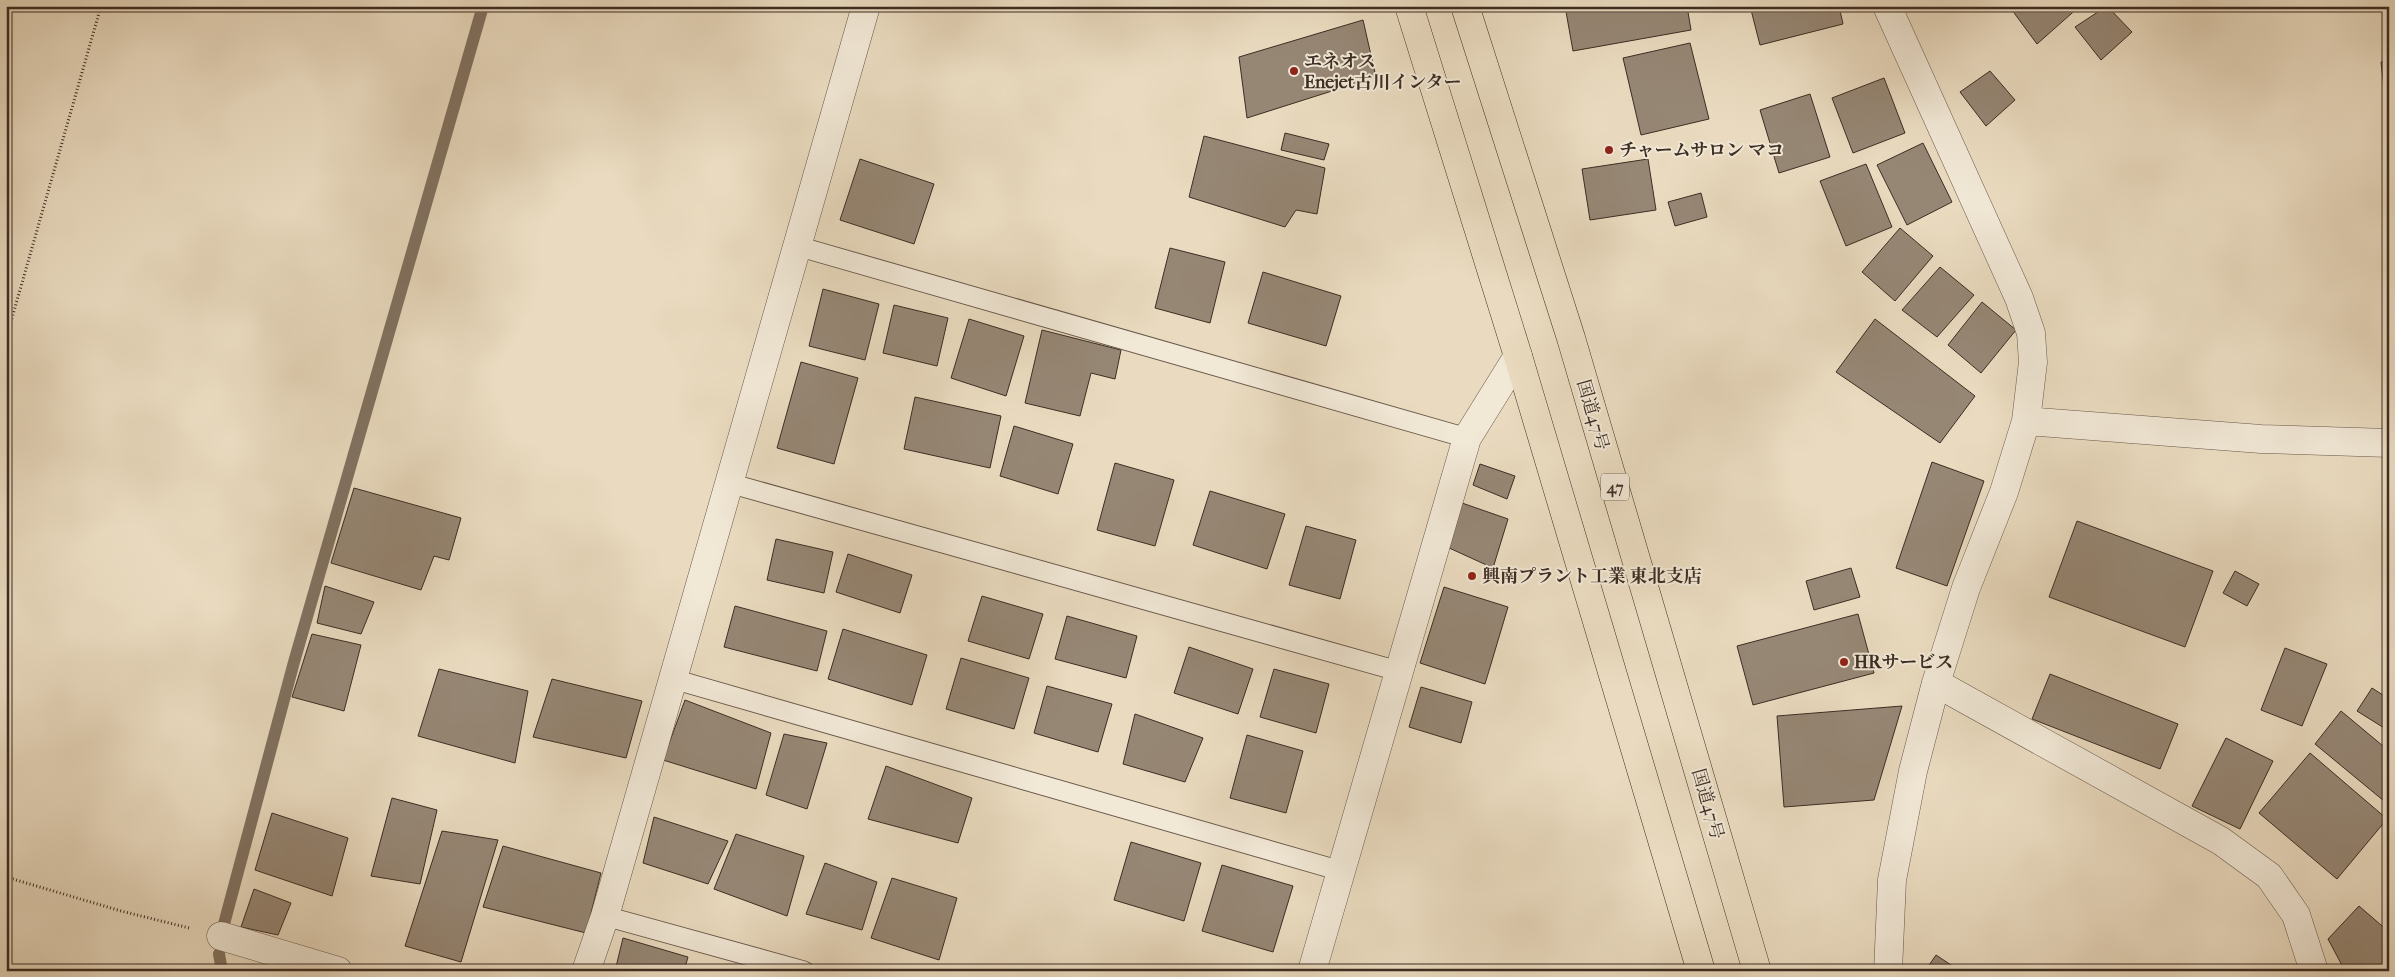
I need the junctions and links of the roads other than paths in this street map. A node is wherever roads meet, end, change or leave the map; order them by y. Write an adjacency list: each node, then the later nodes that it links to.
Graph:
1 (866, 6): 5 (street)
2 (1409, 6): 6 (highway)
3 (1465, 6): 22 (highway, 国道47号 / 47)
4 (1887, 6): 7 (street)
5 (797, 246): 8 (lane); 10 (street)
6 (1518, 356): 8 (street); 21 (highway)
7 (2026, 421): 9 (street); 13 (street)
8 (1467, 438): 11 (street)
9 (2389, 443)
10 (729, 483): 11 (lane); 12 (street)
11 (1398, 672): 14 (street)
12 (672, 679): 14 (lane); 15 (street)
13 (1936, 683): 23 (street); 24 (street)
14 (1341, 871): 20 (street)
15 (605, 916): 18 (street); 19 (lane)
16 (221, 936): 17 (street)
17 (338, 971)
18 (586, 971)
19 (804, 971)
20 (1312, 971)
21 (1701, 971)
22 (1757, 971)
23 (1888, 971)
24 (2314, 971)

